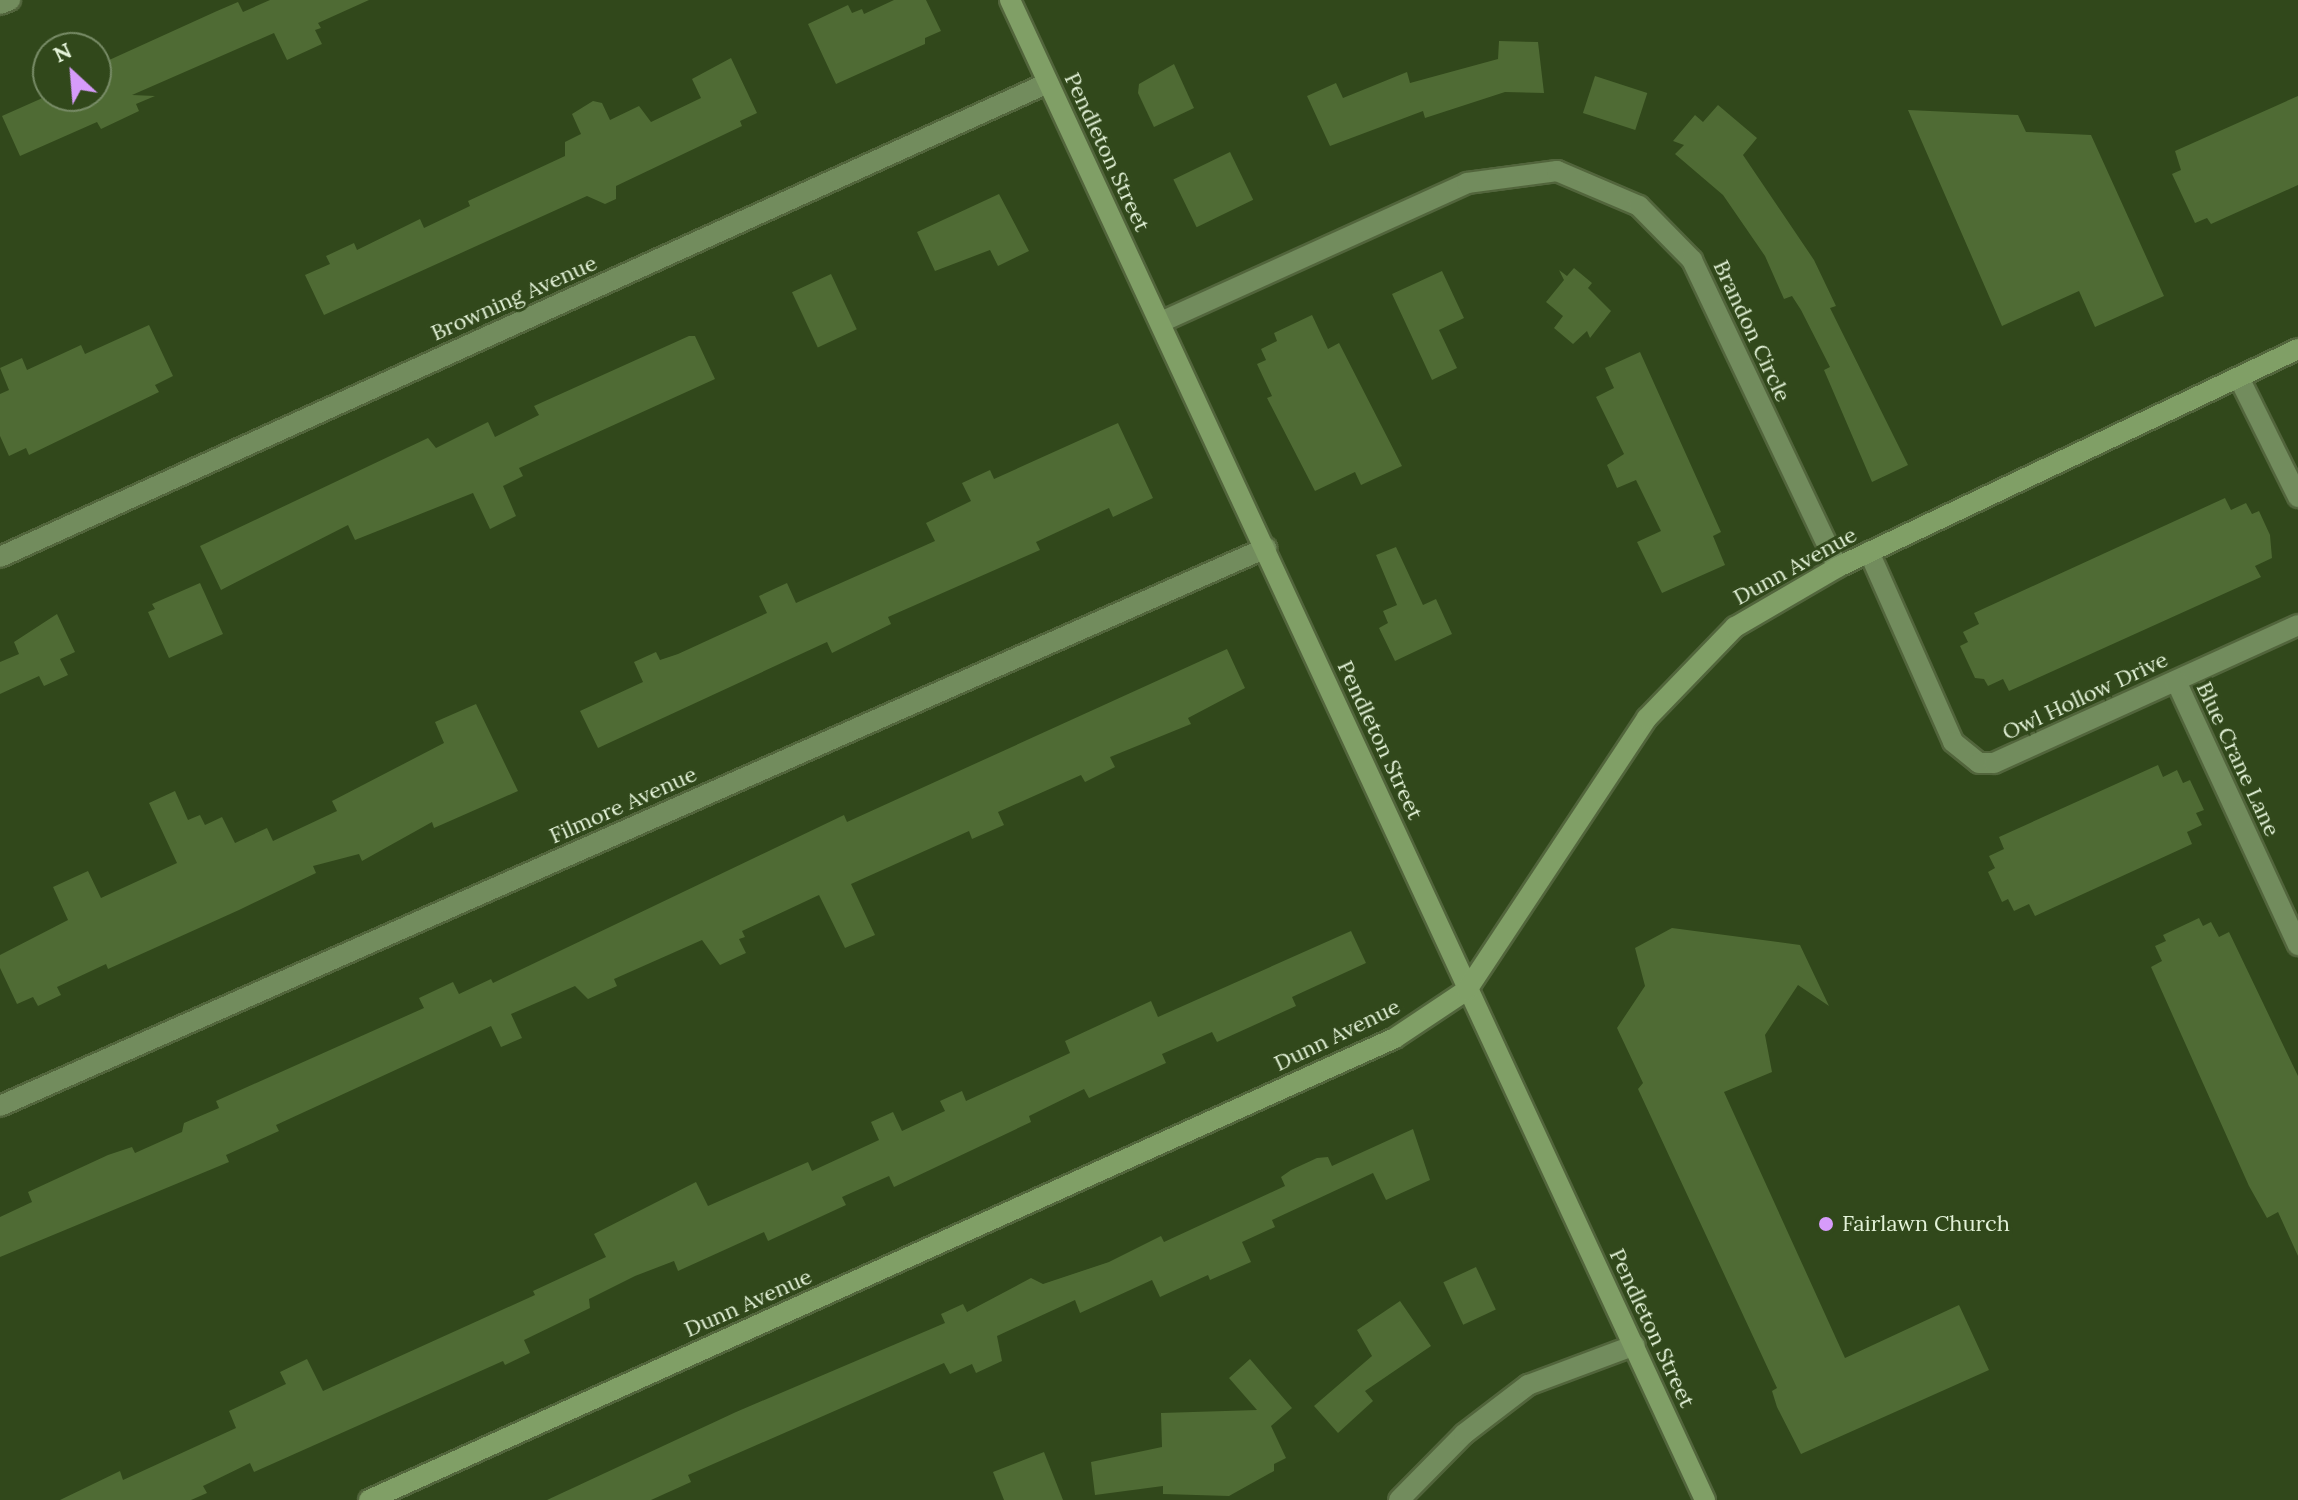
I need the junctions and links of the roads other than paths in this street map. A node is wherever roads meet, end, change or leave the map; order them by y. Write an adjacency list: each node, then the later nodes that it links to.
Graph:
1 (10, 0): 3 (street)
2 (1010, 0): 4 (street, Pendleton Street)
3 (0, 4)
4 (1048, 83): 5 (street, Pendleton Street); 11 (street, Browning Avenue)
5 (1161, 322): 9 (street, Pendleton Street); 12 (street, Brandon Circle)
6 (2298, 349): 7 (street, Dunn Avenue)
7 (2239, 378): 8 (street); 10 (street, Dunn Avenue)
8 (2298, 497)
9 (1266, 548): 16 (street, Pendleton Street); 17 (street, Filmore Avenue)
10 (1869, 552): 12 (street, Dunn Avenue); 14 (street, Owl Hollow Drive)
11 (0, 557)
12 (1838, 567): 16 (street, Dunn Avenue)
13 (2298, 625): 14 (street, Owl Hollow Drive)
14 (2176, 681): 15 (street, Blue Crane Lane)
15 (2298, 945)
16 (1467, 990): 18 (street, Pendleton Street); 19 (street, Dunn Avenue)
17 (0, 1106)
18 (1635, 1345): 20 (street); 21 (street, Pendleton Street)
19 (369, 1500)
20 (1399, 1500)
21 (1705, 1500)

